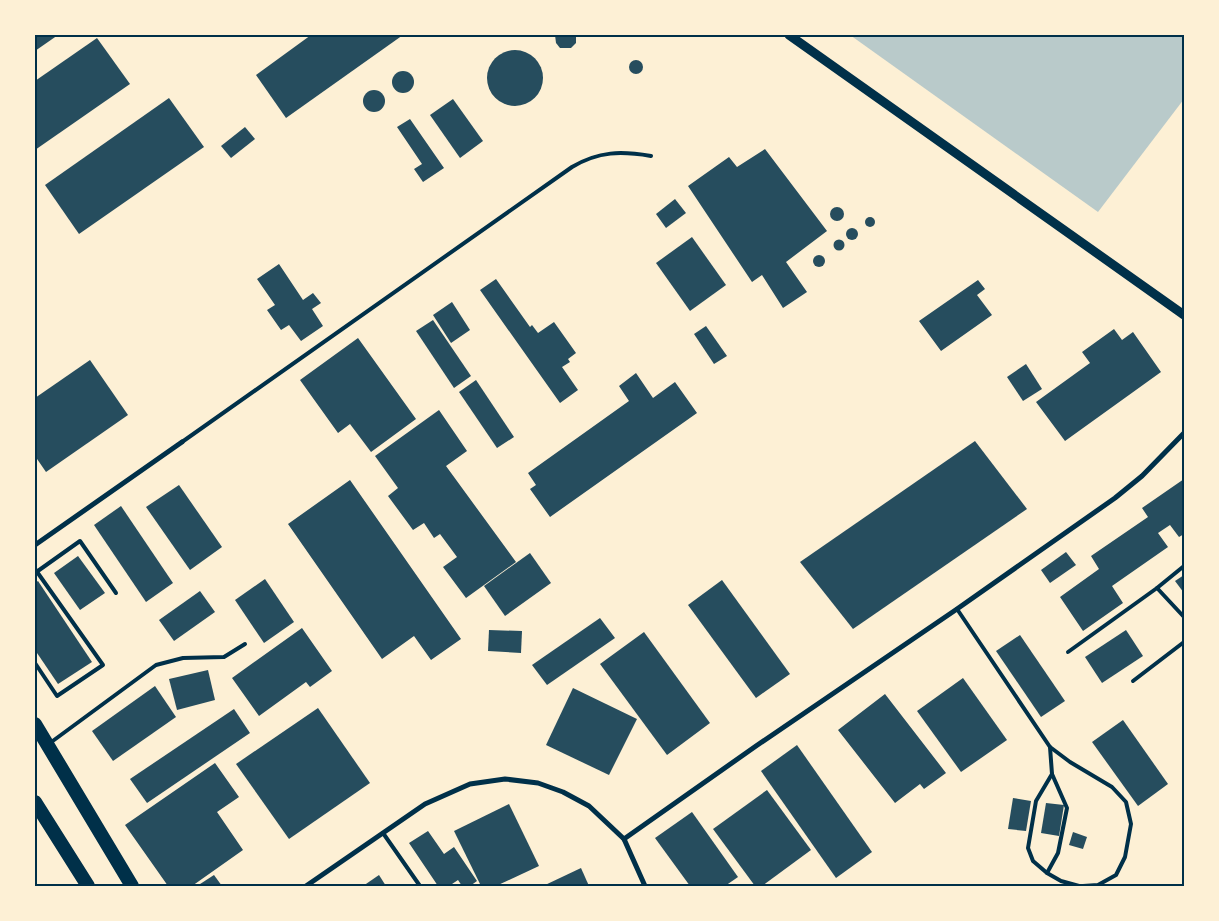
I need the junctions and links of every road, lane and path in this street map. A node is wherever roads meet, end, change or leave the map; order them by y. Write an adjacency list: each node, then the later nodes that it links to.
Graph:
1 (789, 35): 3 (street)
2 (651, 156): 5 (lane)
3 (1184, 315)
4 (1184, 434): 11 (street)
5 (182, 442): 6 (street)
6 (35, 545)
7 (1184, 566): 9 (lane)
8 (36, 571): 10 (lane); 16 (lane)
9 (1157, 588): 12 (lane); 15 (lane)
10 (116, 593)
11 (956, 609): 20 (lane); 24 (street)
12 (1184, 617)
13 (1184, 642): 17 (lane)
14 (245, 644): 19 (lane)
15 (1068, 652)
16 (35, 663)
17 (1133, 681)
18 (35, 724): 19 (highway)
19 (48, 744): 27 (highway)
20 (1050, 747): 21 (lane); 32 (lane)
21 (1052, 774): 25 (lane); 25 (lane)
22 (35, 802): 26 (highway)
23 (383, 833): 24 (street); 28 (street); 29 (lane)
24 (624, 839): 30 (street)
25 (1047, 873): 31 (lane)
26 (88, 886)
27 (132, 886)
28 (306, 886)
29 (420, 886)
30 (645, 886)
31 (1079, 886)
32 (1083, 886)

